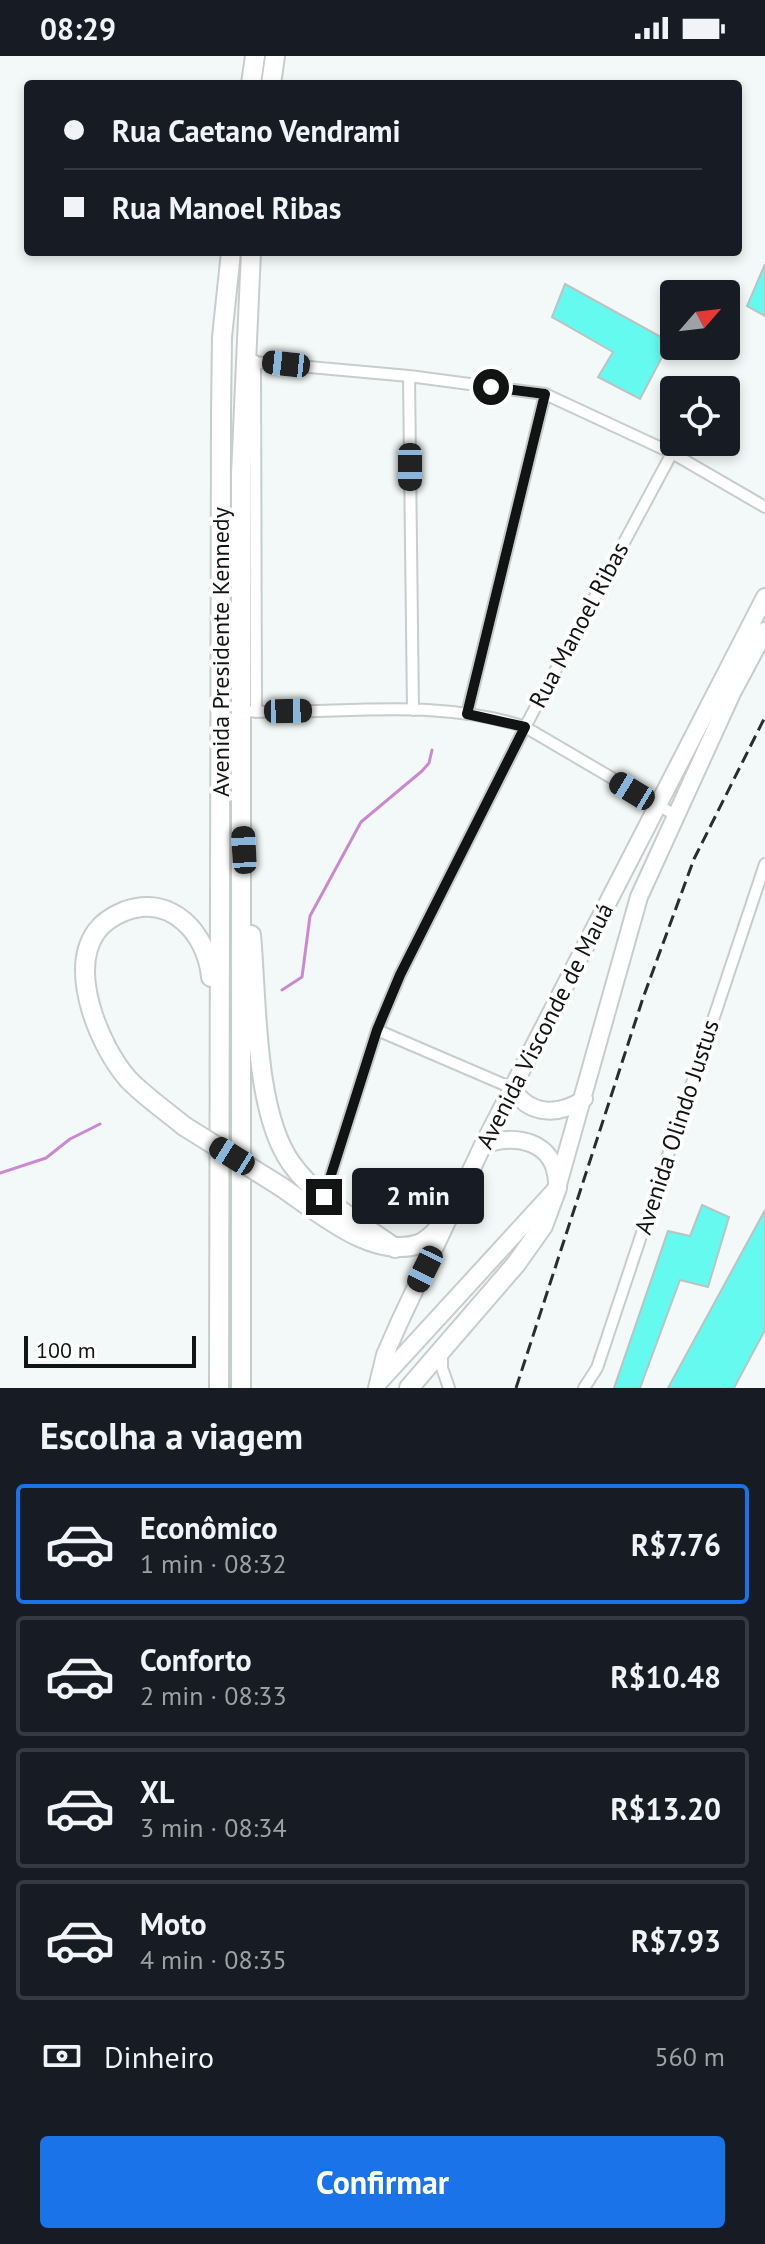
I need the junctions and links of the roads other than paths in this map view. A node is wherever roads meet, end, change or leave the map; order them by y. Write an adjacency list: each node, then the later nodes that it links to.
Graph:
1 (255, 56): 3 (highway)
2 (275, 56): 4 (highway)
3 (252, 80)
4 (272, 80)
5 (231, 256): 25 (highway, Avenida Presidente Kennedy)
6 (251, 256): 7 (highway, Avenida Presidente Kennedy)
7 (250, 361): 8 (street); 17 (highway, Avenida Presidente Kennedy)
8 (409, 376): 9 (street); 16 (street)
9 (545, 394): 10 (street); 18 (street)
10 (660, 447)
11 (670, 456): 19 (street, Rua Manoel Ribas)
12 (677, 456): 13 (street)
13 (765, 507)
14 (765, 597): 21 (main road, Avenida Visconde de Mauá)
15 (765, 631): 22 (main road, Avenida Visconde de Mauá)
16 (413, 710): 17 (street); 18 (street)
17 (248, 711): 20 (highway, Avenida Presidente Kennedy)
18 (467, 714): 19 (street)
19 (525, 727): 21 (street); 24 (street, Rua Manoel Ribas)
20 (241, 775): 30 (highway); 36 (highway, Avenida Presidente Kennedy)
21 (658, 807): 22 (street); 26 (main road, Avenida Visconde de Mauá)
22 (675, 815): 27 (main road, Avenida Visconde de Mauá)
23 (765, 864): 39 (street, Avenida Olindo Justus)
24 (377, 1030): 26 (street); 30 (street, Rua Manoel Ribas)
25 (220, 1074): 32 (highway, bridge); 35 (highway, Avenida Presidente Kennedy)
26 (512, 1088): 27 (main road); 28 (main road, Avenida Visconde de Mauá)
27 (584, 1099): 29 (main road, Avenida Visconde de Mauá)
28 (483, 1145): 29 (main road); 31 (main road, Avenida Visconde de Mauá)
29 (557, 1188): 33 (highway); 34 (main road, Avenida Visconde de Mauá)
30 (324, 1197): 32 (highway)
31 (451, 1214): 32 (highway); 34 (main road, Avenida Visconde de Mauá)
32 (395, 1248)
33 (442, 1349): 37 (highway); 38 (street)
34 (379, 1384)
35 (219, 1388)
36 (241, 1388)
37 (409, 1388)
38 (449, 1388)
39 (584, 1388)

